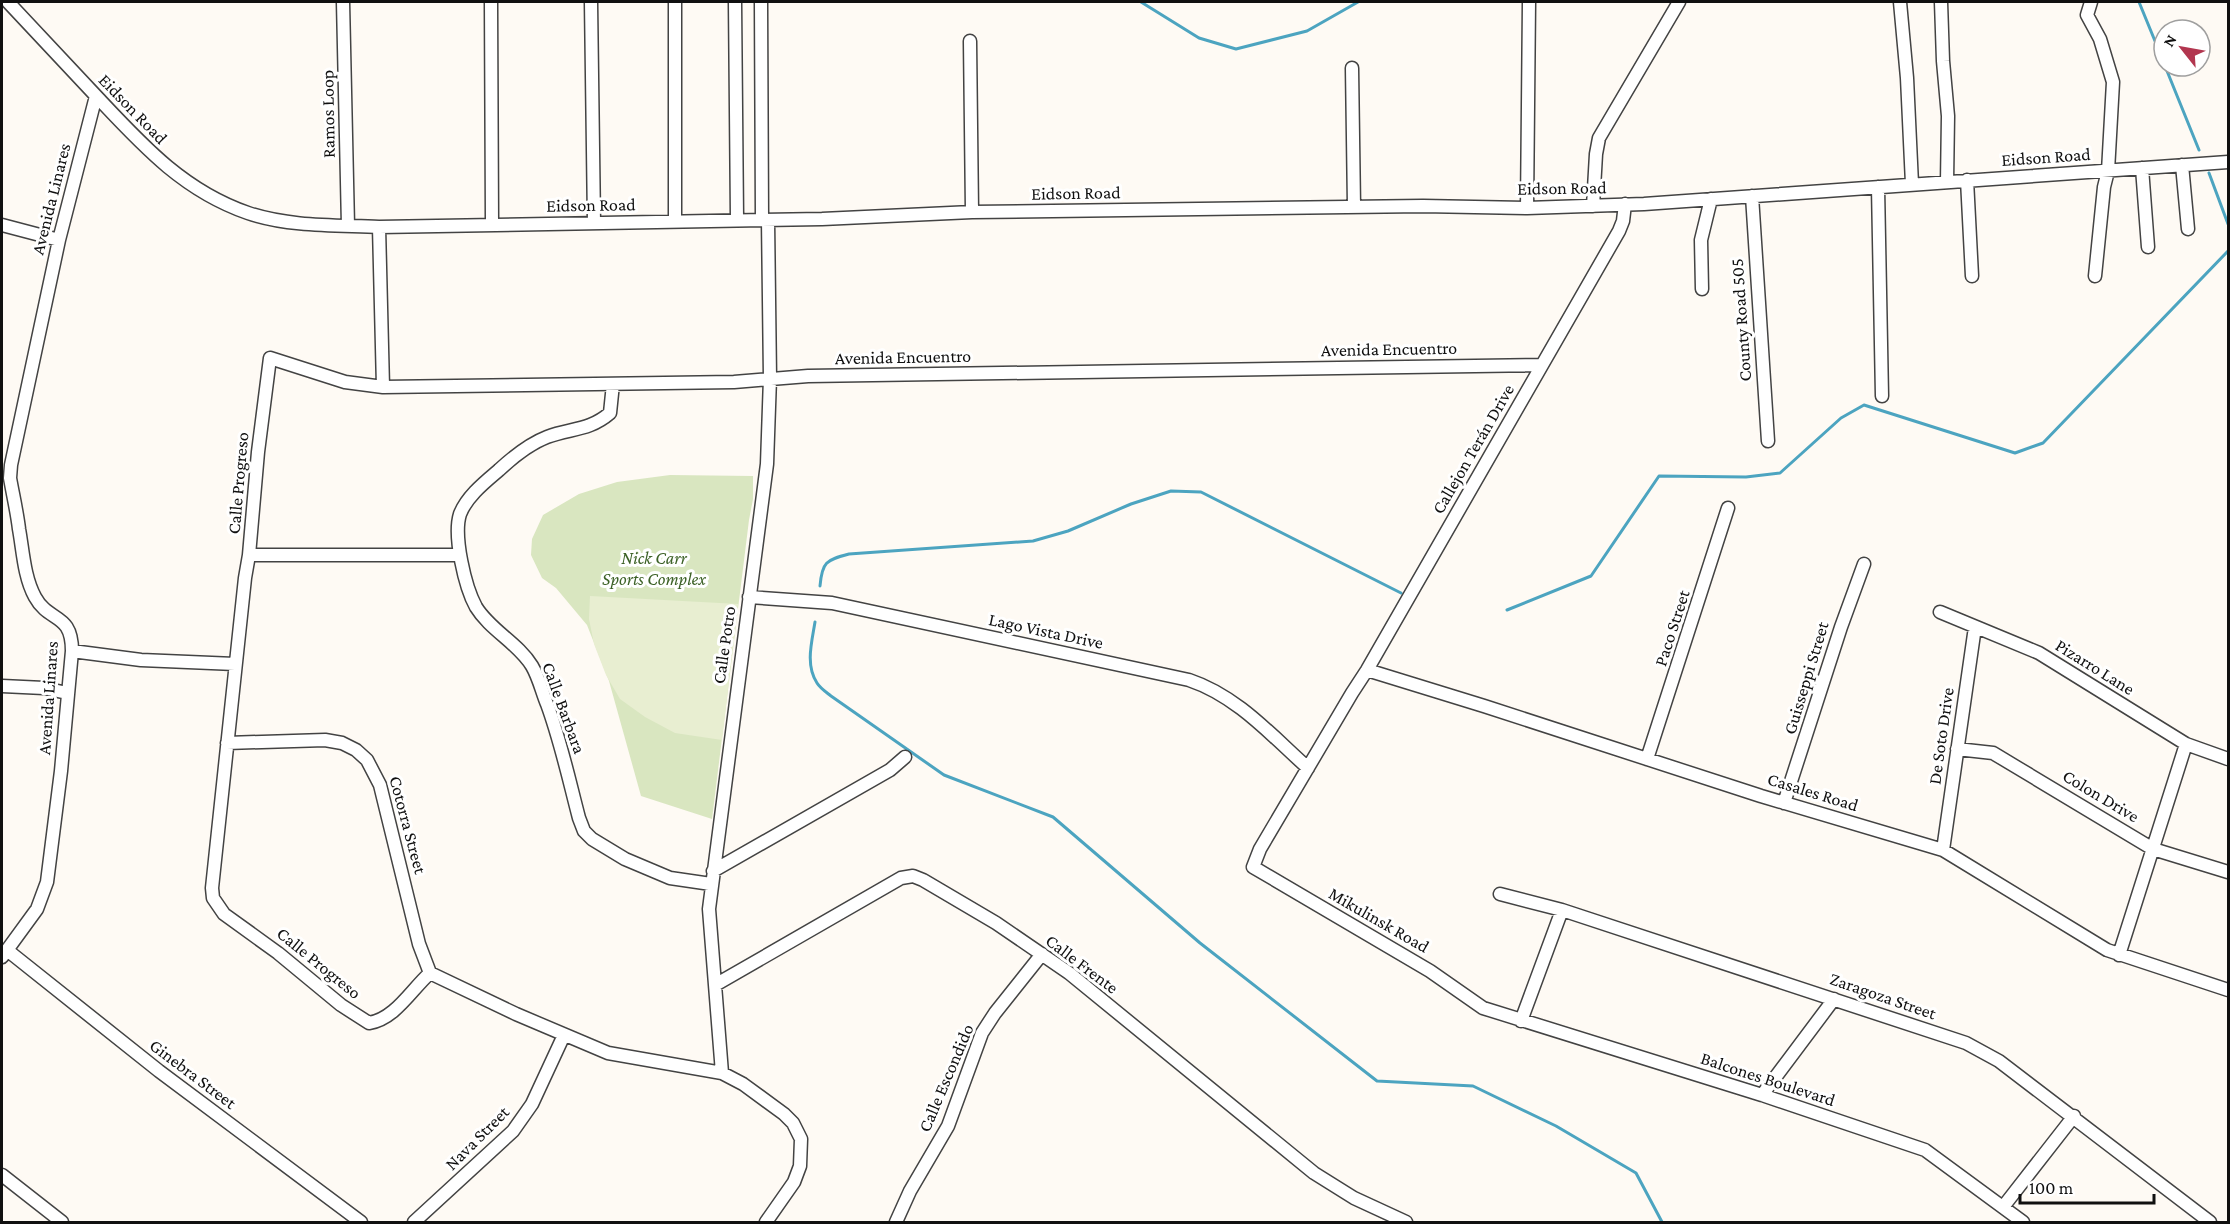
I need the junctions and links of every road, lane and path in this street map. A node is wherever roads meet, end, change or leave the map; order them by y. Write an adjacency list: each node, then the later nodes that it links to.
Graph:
1 (8, 2): 15 (street, Eidson Road)
2 (344, 2): 37 (street, Ramos Loop)
3 (491, 2): 35 (street)
4 (591, 2): 34 (street)
5 (675, 2): 32 (street)
6 (735, 2): 31 (street)
7 (761, 2): 33 (street, Calle Potro)
8 (1528, 2): 29 (street)
9 (1679, 2): 27 (street)
10 (1900, 2): 22 (street)
11 (1941, 2): 21 (street)
12 (2091, 2): 19 (street)
13 (970, 41): 30 (street)
14 (1352, 68): 28 (street)
15 (96, 96): 37 (street, Eidson Road); 40 (street, Avenida Linares)
16 (2229, 162): 17 (street, Eidson Road)
17 (2182, 165): 18 (street, Eidson Road); 39 (street)
18 (2142, 168): 19 (street, Eidson Road); 41 (street)
19 (2108, 171): 20 (street, Eidson Road); 43 (street)
20 (1967, 180): 21 (street, Eidson Road); 42 (street)
21 (1947, 182): 22 (street, Eidson Road)
22 (1912, 184): 23 (street, Eidson Road)
23 (1878, 187): 24 (street, Eidson Road); 50 (street)
24 (1752, 196): 25 (street, Eidson Road); 51 (street, County Road 505)
25 (1711, 199): 26 (street, Eidson Road); 44 (street)
26 (1625, 204): 27 (street, Eidson Road); 46 (street, Callejon Terán Drive)
27 (1593, 206): 29 (street, Eidson Road)
28 (1354, 207): 29 (street, Eidson Road); 30 (street, Eidson Road)
29 (1527, 208)
30 (972, 212): 33 (street, Eidson Road)
31 (736, 219): 32 (street, Eidson Road); 33 (street, Eidson Road)
32 (675, 220): 34 (street, Eidson Road)
33 (765, 220): 47 (street, Calle Potro)
34 (594, 223): 35 (street, Eidson Road)
35 (492, 224): 38 (street, Eidson Road)
36 (2, 225): 40 (street)
37 (348, 226): 38 (street, Eidson Road)
38 (378, 227): 49 (street)
39 (2188, 229)
40 (59, 240): 59 (street, Avenida Linares)
41 (2148, 247)
42 (1972, 276)
43 (2095, 276)
44 (1702, 289)
45 (270, 358): 49 (street, Avenida Encuentro); 53 (street, Calle Progreso)
46 (1542, 365): 47 (street, Avenida Encuentro); 61 (street, Callejon Terán Drive)
47 (770, 378): 48 (street, Avenida Encuentro); 56 (street, Calle Potro)
48 (613, 384): 49 (street, Avenida Encuentro); 54 (street, Calle Barbara)
49 (383, 387)
50 (1882, 396)
51 (1768, 441)
52 (1728, 508): 68 (street, Paco Street)
53 (249, 555): 54 (street); 60 (street, Calle Progreso)
54 (460, 555): 77 (street, Calle Barbara)
55 (1864, 564): 71 (street, Guisseppi Street)
56 (749, 597): 70 (street, Lago Vista Drive); 75 (street, Calle Potro)
57 (1940, 612): 58 (street, Pizarro Lane)
58 (1975, 627): 65 (street, Pizarro Lane); 66 (street, De Soto Drive)
59 (72, 651): 60 (street); 63 (street, Avenida Linares)
60 (235, 664): 64 (street, Calle Progreso)
61 (1367, 670): 68 (street, Casales Road); 70 (street, Callejon Terán Drive)
62 (2, 686): 63 (street)
63 (68, 693): 80 (street, Avenida Linares)
64 (227, 743): 83 (street, Cotorra Street); 83 (street, Calle Progreso)
65 (2186, 744): 69 (street, Pizarro Lane); 72 (street)
66 (1957, 749): 72 (street, Colon Drive); 73 (street, De Soto Drive)
67 (905, 757): 75 (street)
68 (1647, 759): 71 (street, Casales Road)
69 (2229, 759)
70 (1308, 768): 74 (street, Callejon Terán Drive)
71 (1784, 803): 73 (street, Casales Road)
72 (2153, 849): 76 (street, Colon Drive); 82 (street)
73 (1943, 850): 82 (street, Casales Road)
74 (1253, 867): 87 (street, Mikulinsk Road)
75 (713, 871): 77 (street, Calle Potro)
76 (2229, 872)
77 (711, 884): 84 (street, Calle Potro)
78 (1500, 894): 79 (street, Zaragoza Street)
79 (1562, 910): 86 (street, Zaragoza Street); 88 (street)
80 (4, 954): 96 (street, Ginebra Street)
81 (1042, 954): 84 (street, Calle Frente); 99 (street, Calle Escondido); 100 (street, Calle Frente)
82 (2120, 954): 85 (street, Casales Road)
83 (430, 973): 89 (street)
84 (715, 985): 90 (street, Calle Potro)
85 (2229, 990)
86 (1834, 999): 91 (street); 92 (street, Zaragoza Street)
87 (1483, 1008): 88 (street, Balcones Boulevard)
88 (1521, 1021): 91 (street, Balcones Boulevard)
89 (564, 1035): 90 (street); 97 (street, Nava Street)
90 (722, 1073): 98 (street)
91 (1762, 1095): 94 (street, Balcones Boulevard)
92 (2074, 1116): 94 (street); 102 (street, Zaragoza Street)
93 (2, 1175): 95 (street)
94 (2003, 1207): 101 (street, Balcones Boulevard)
95 (62, 1222)
96 (361, 1222)
97 (414, 1222)
98 (766, 1222)
99 (896, 1222)
100 (1406, 1222)
101 (2023, 1222)
102 (2210, 1222)

